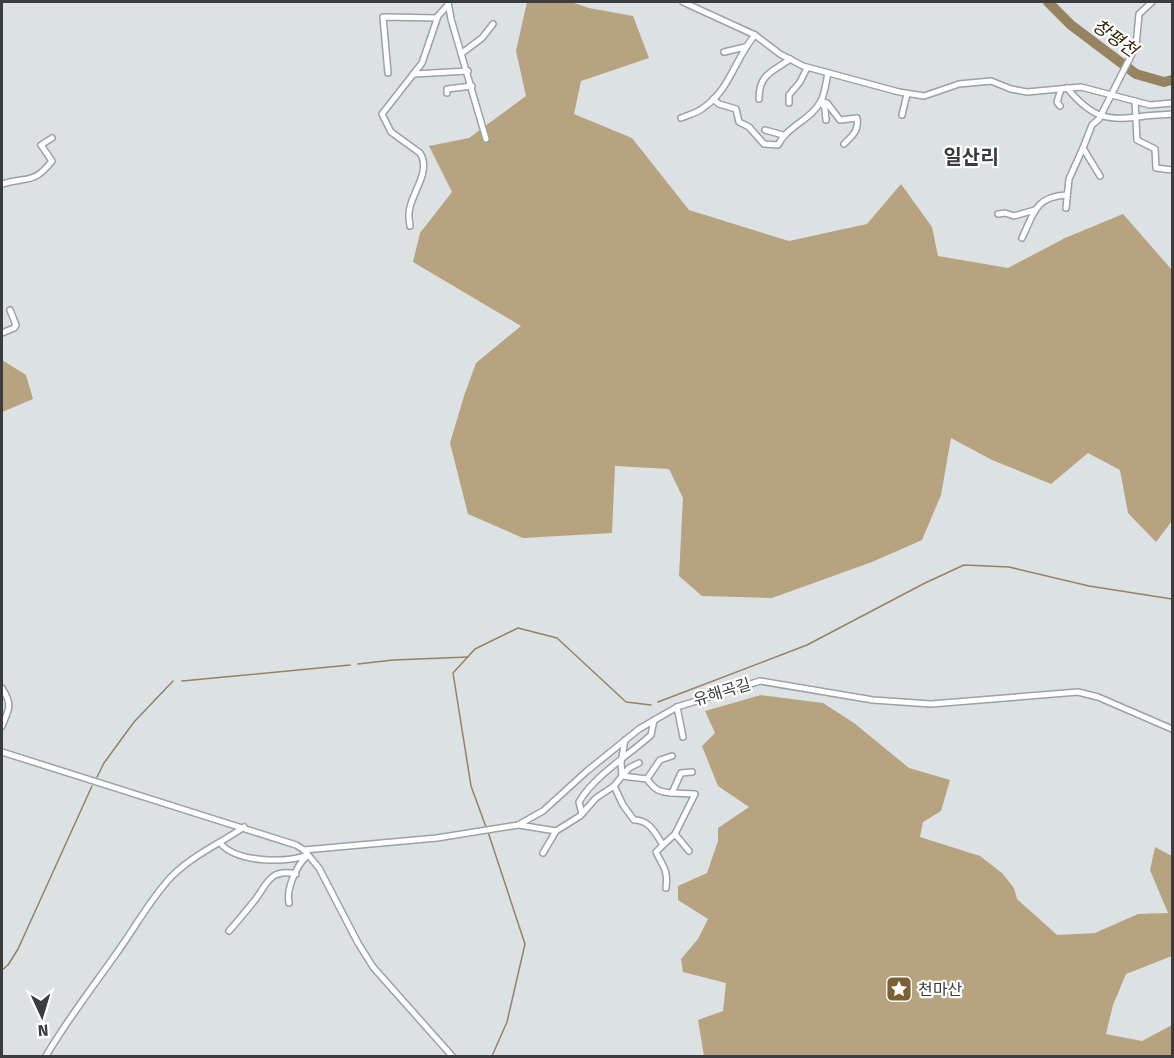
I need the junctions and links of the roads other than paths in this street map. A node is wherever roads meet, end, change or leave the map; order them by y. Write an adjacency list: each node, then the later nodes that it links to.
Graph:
1 (683, 2): 6 (street)
2 (1152, 2): 20 (street)
3 (447, 4): 4 (street); 9 (street)
4 (437, 18): 13 (street); 15 (street)
5 (493, 24): 9 (street)
6 (755, 35): 7 (street); 10 (street)
7 (745, 47): 8 (street); 21 (street)
8 (724, 52)
9 (462, 53): 12 (street)
10 (790, 59): 11 (street); 22 (street)
11 (807, 68): 14 (street); 25 (street)
12 (468, 71): 15 (street); 16 (street)
13 (388, 73)
14 (828, 73): 19 (street); 23 (street)
15 (414, 74): 47 (street)
16 (472, 86): 18 (street); 37 (street)
17 (1064, 88): 19 (street); 20 (street); 27 (street); 30 (street)
18 (447, 93)
19 (907, 94): 29 (street)
20 (1111, 96): 24 (street); 30 (street)
21 (713, 99): 31 (street); 35 (street)
22 (759, 99)
23 (821, 100): 33 (street); 35 (street); 38 (street)
24 (1135, 101): 26 (street); 32 (street)
25 (789, 103)
26 (1173, 104)
27 (1060, 106)
28 (1173, 114): 32 (street)
29 (902, 115)
30 (1101, 116): 32 (street); 39 (street)
31 (681, 118)
32 (1136, 118): 40 (street)
33 (826, 120)
34 (765, 130): 35 (street)
35 (783, 135)
36 (52, 138): 42 (street)
37 (486, 139)
38 (844, 144)
39 (1083, 148): 41 (street); 43 (street)
40 (1173, 170)
41 (1100, 176)
42 (2, 184)
43 (1066, 195): 44 (street); 45 (street)
44 (1066, 208)
45 (1035, 210): 46 (street); 48 (street)
46 (998, 214)
47 (410, 226)
48 (1022, 238)
49 (10, 310): 50 (street)
50 (2, 333)
51 (2, 688): 54 (street)
52 (677, 706): 53 (street, 유해곡길); 55 (street, 유해곡길); 56 (street)
53 (654, 720): 57 (street, 유해곡길); 60 (street)
54 (2, 726)
55 (1173, 729)
56 (683, 737)
57 (625, 740): 60 (street); 68 (street, 유해곡길)
58 (2, 752): 69 (street)
59 (672, 756): 64 (street)
60 (622, 758): 63 (street); 67 (street)
61 (639, 763): 63 (street)
62 (692, 772): 66 (street)
63 (622, 776): 64 (street); 65 (street)
64 (647, 779): 66 (street)
65 (614, 786): 67 (street); 73 (street)
66 (672, 793): 71 (street)
67 (582, 814): 70 (street)
68 (518, 825): 70 (street); 75 (street, 유해곡길)
69 (244, 827): 72 (street); 75 (street)
70 (556, 831): 76 (street)
71 (675, 834): 73 (street); 74 (street)
72 (220, 843): 75 (street, 유해곡길); 81 (street)
73 (663, 846): 78 (street)
74 (689, 851)
75 (306, 852): 77 (street); 82 (street)
76 (543, 853)
77 (296, 874): 79 (street); 80 (street)
78 (666, 888)
79 (289, 903)
80 (230, 931)
81 (46, 1056)
82 (452, 1056)

